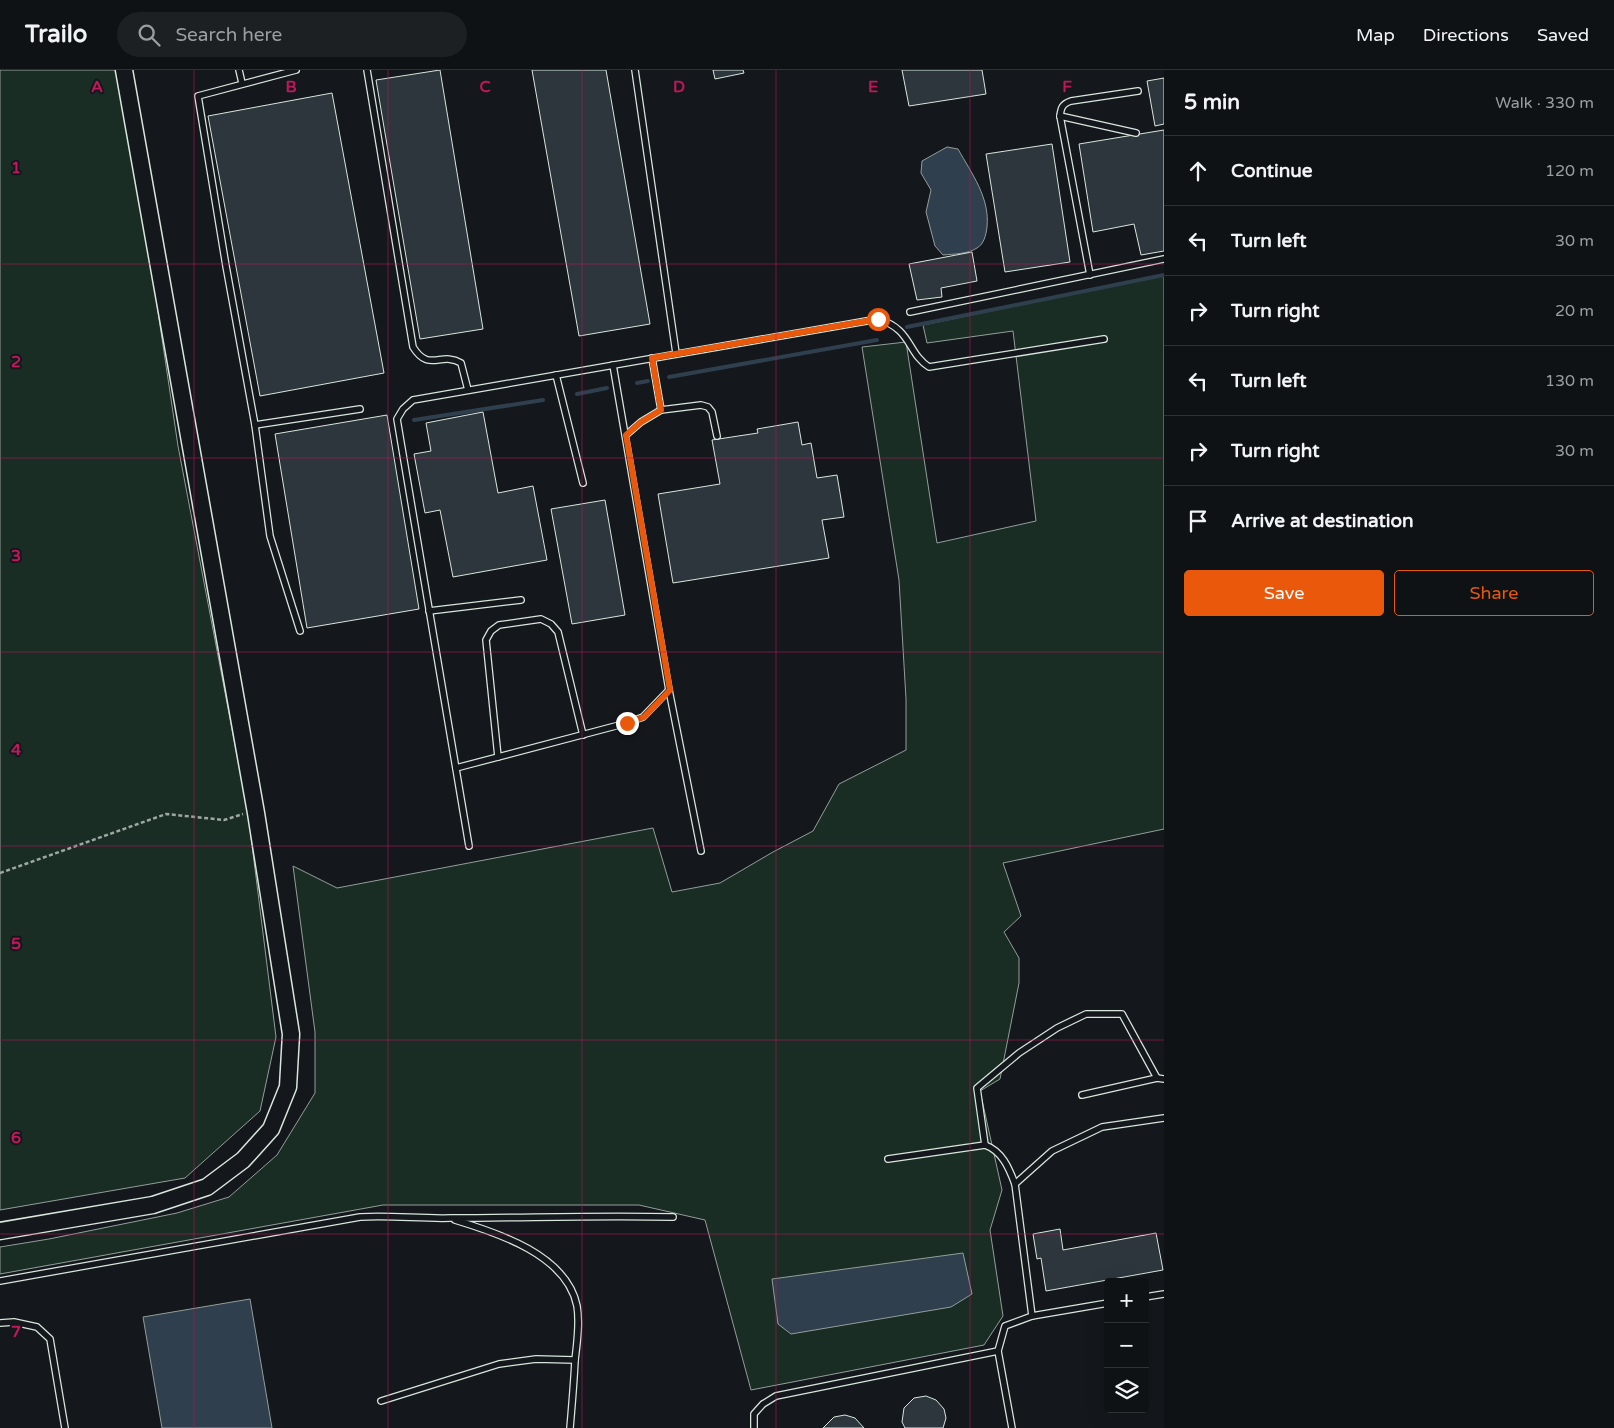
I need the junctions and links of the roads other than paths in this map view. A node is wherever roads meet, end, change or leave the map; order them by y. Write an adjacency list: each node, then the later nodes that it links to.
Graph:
1 (124, 70): 42 (street)
2 (239, 70): 6 (lane)
3 (296, 70): 6 (lane)
4 (367, 70): 18 (lane)
5 (635, 70): 14 (lane)
6 (242, 83): 21 (lane)
7 (1138, 91): 8 (lane)
8 (1060, 116): 9 (lane); 11 (lane)
9 (1136, 132)
10 (1164, 259): 11 (lane)
11 (1090, 275): 12 (lane)
12 (910, 312)
13 (1104, 339): 14 (lane)
14 (676, 353): 15 (lane)
15 (652, 358): 16 (lane); 20 (lane)
16 (613, 365): 17 (lane); 22 (lane)
17 (556, 375): 18 (lane); 24 (lane)
18 (468, 390): 26 (lane)
19 (360, 409): 21 (lane)
20 (661, 410): 22 (lane); 23 (lane)
21 (255, 425): 27 (lane)
22 (626, 435): 28 (lane)
23 (717, 436)
24 (583, 483)
25 (521, 600): 26 (lane)
26 (429, 611): 31 (lane)
27 (300, 631)
28 (670, 690): 29 (lane); 33 (lane)
29 (583, 735): 30 (lane); 30 (lane)
30 (498, 757): 31 (lane)
31 (456, 768): 32 (lane)
32 (469, 846)
33 (702, 851)
34 (1161, 1078): 35 (lane); 37 (lane)
35 (1082, 1095)
36 (1164, 1118): 39 (lane)
37 (985, 1145): 38 (lane); 39 (lane)
38 (888, 1159)
39 (1015, 1184): 47 (lane)
40 (673, 1217): 41 (lane)
41 (448, 1218): 43 (lane); 50 (lane)
42 (0, 1231)
43 (0, 1281)
44 (1164, 1294): 45 (lane)
45 (1149, 1296)
46 (1104, 1304): 47 (lane)
47 (1032, 1316): 49 (lane)
48 (0, 1323): 52 (lane)
49 (998, 1351): 54 (lane); 55 (lane)
50 (575, 1360): 51 (lane); 53 (lane)
51 (382, 1401)
52 (65, 1428)
53 (570, 1428)
54 (754, 1428)
55 (1012, 1428)

